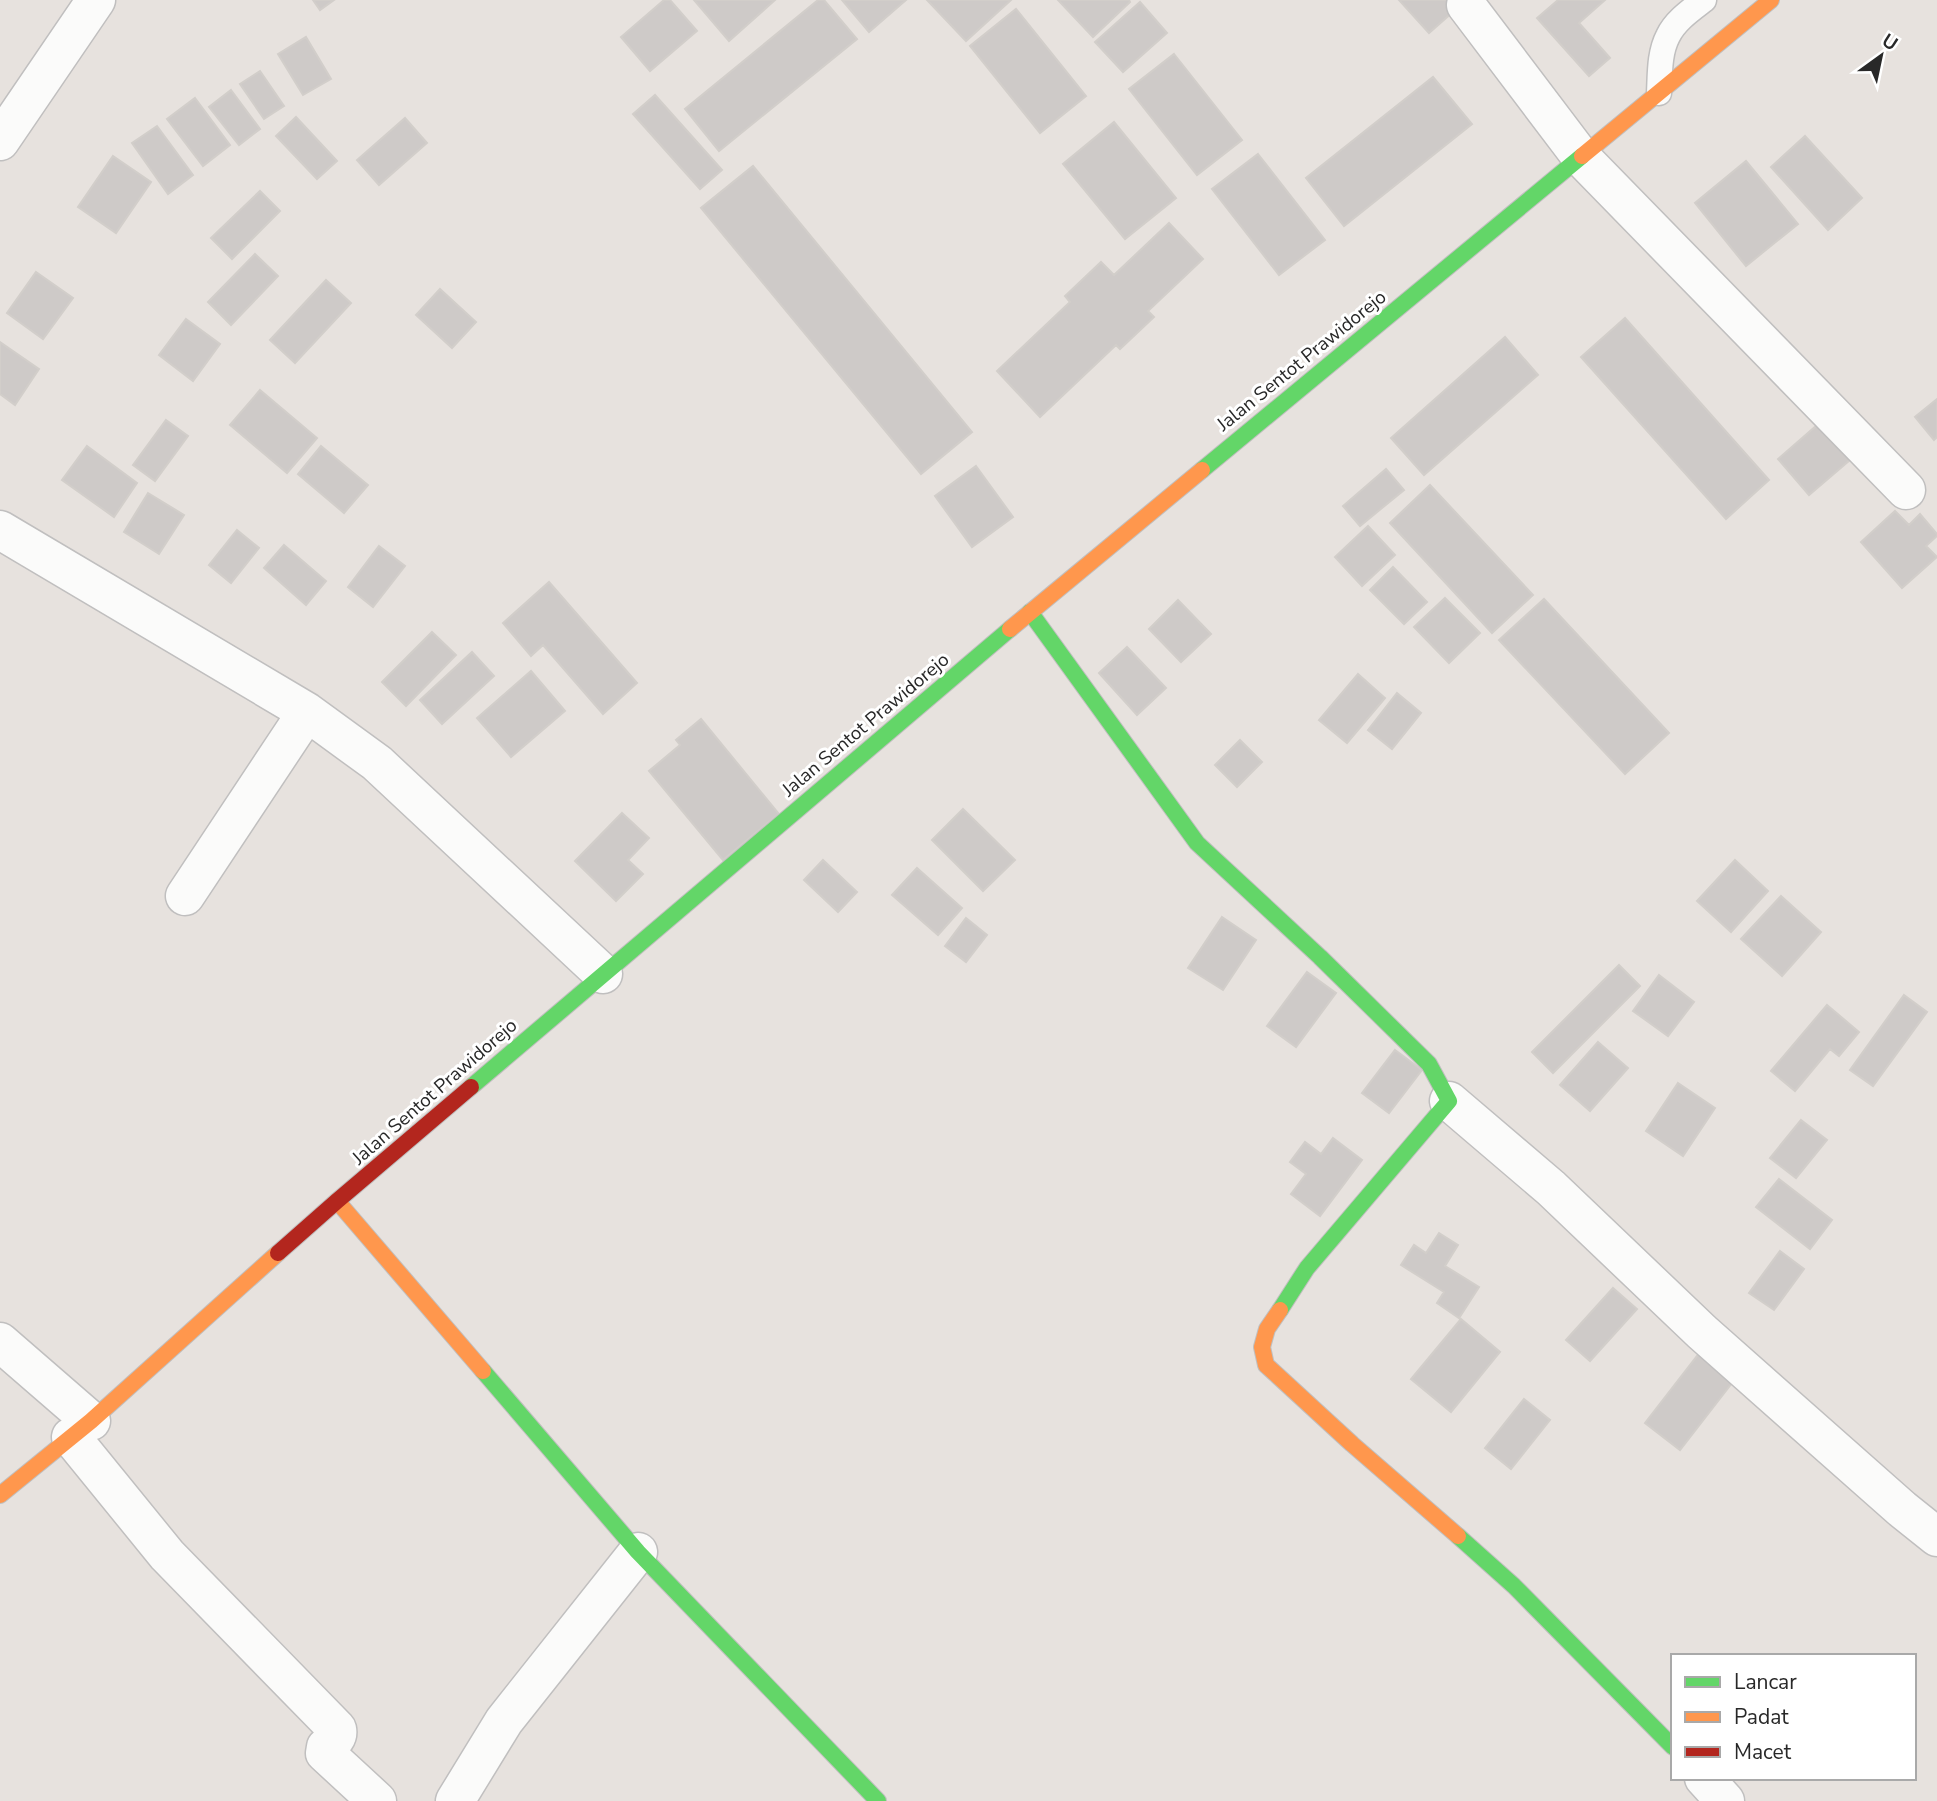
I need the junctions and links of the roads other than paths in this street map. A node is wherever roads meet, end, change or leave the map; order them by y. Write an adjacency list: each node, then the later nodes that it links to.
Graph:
1 (97, 0): 6 (street)
2 (1704, 0): 5 (lane)
3 (1771, 0): 5 (main road, Jalan Sentot Prawidorejo)
4 (1466, 5): 7 (street)
5 (1658, 93): 7 (main road, Jalan Sentot Prawidorejo)
6 (0, 141)
7 (1581, 157): 8 (street); 10 (main road, Jalan Sentot Prawidorejo)
8 (1906, 490)
9 (0, 530): 11 (street)
10 (1030, 612): 13 (main road, Jalan Sentot Prawidorejo); 14 (main road)
11 (307, 712): 12 (street); 13 (street)
12 (185, 896)
13 (603, 974): 15 (main road, Jalan Sentot Prawidorejo)
14 (1450, 1101): 19 (street); 21 (main road)
15 (337, 1201): 17 (main road, Jalan Sentot Prawidorejo); 20 (main road)
16 (0, 1342): 17 (street)
17 (81, 1429): 18 (main road, Jalan Sentot Prawidorejo); 23 (street)
18 (0, 1495)
19 (1937, 1537)
20 (638, 1552): 24 (street); 25 (main road)
21 (1671, 1745)
22 (1706, 1780): 26 (street)
23 (377, 1801)
24 (456, 1801)
25 (878, 1801)
26 (1726, 1801)

